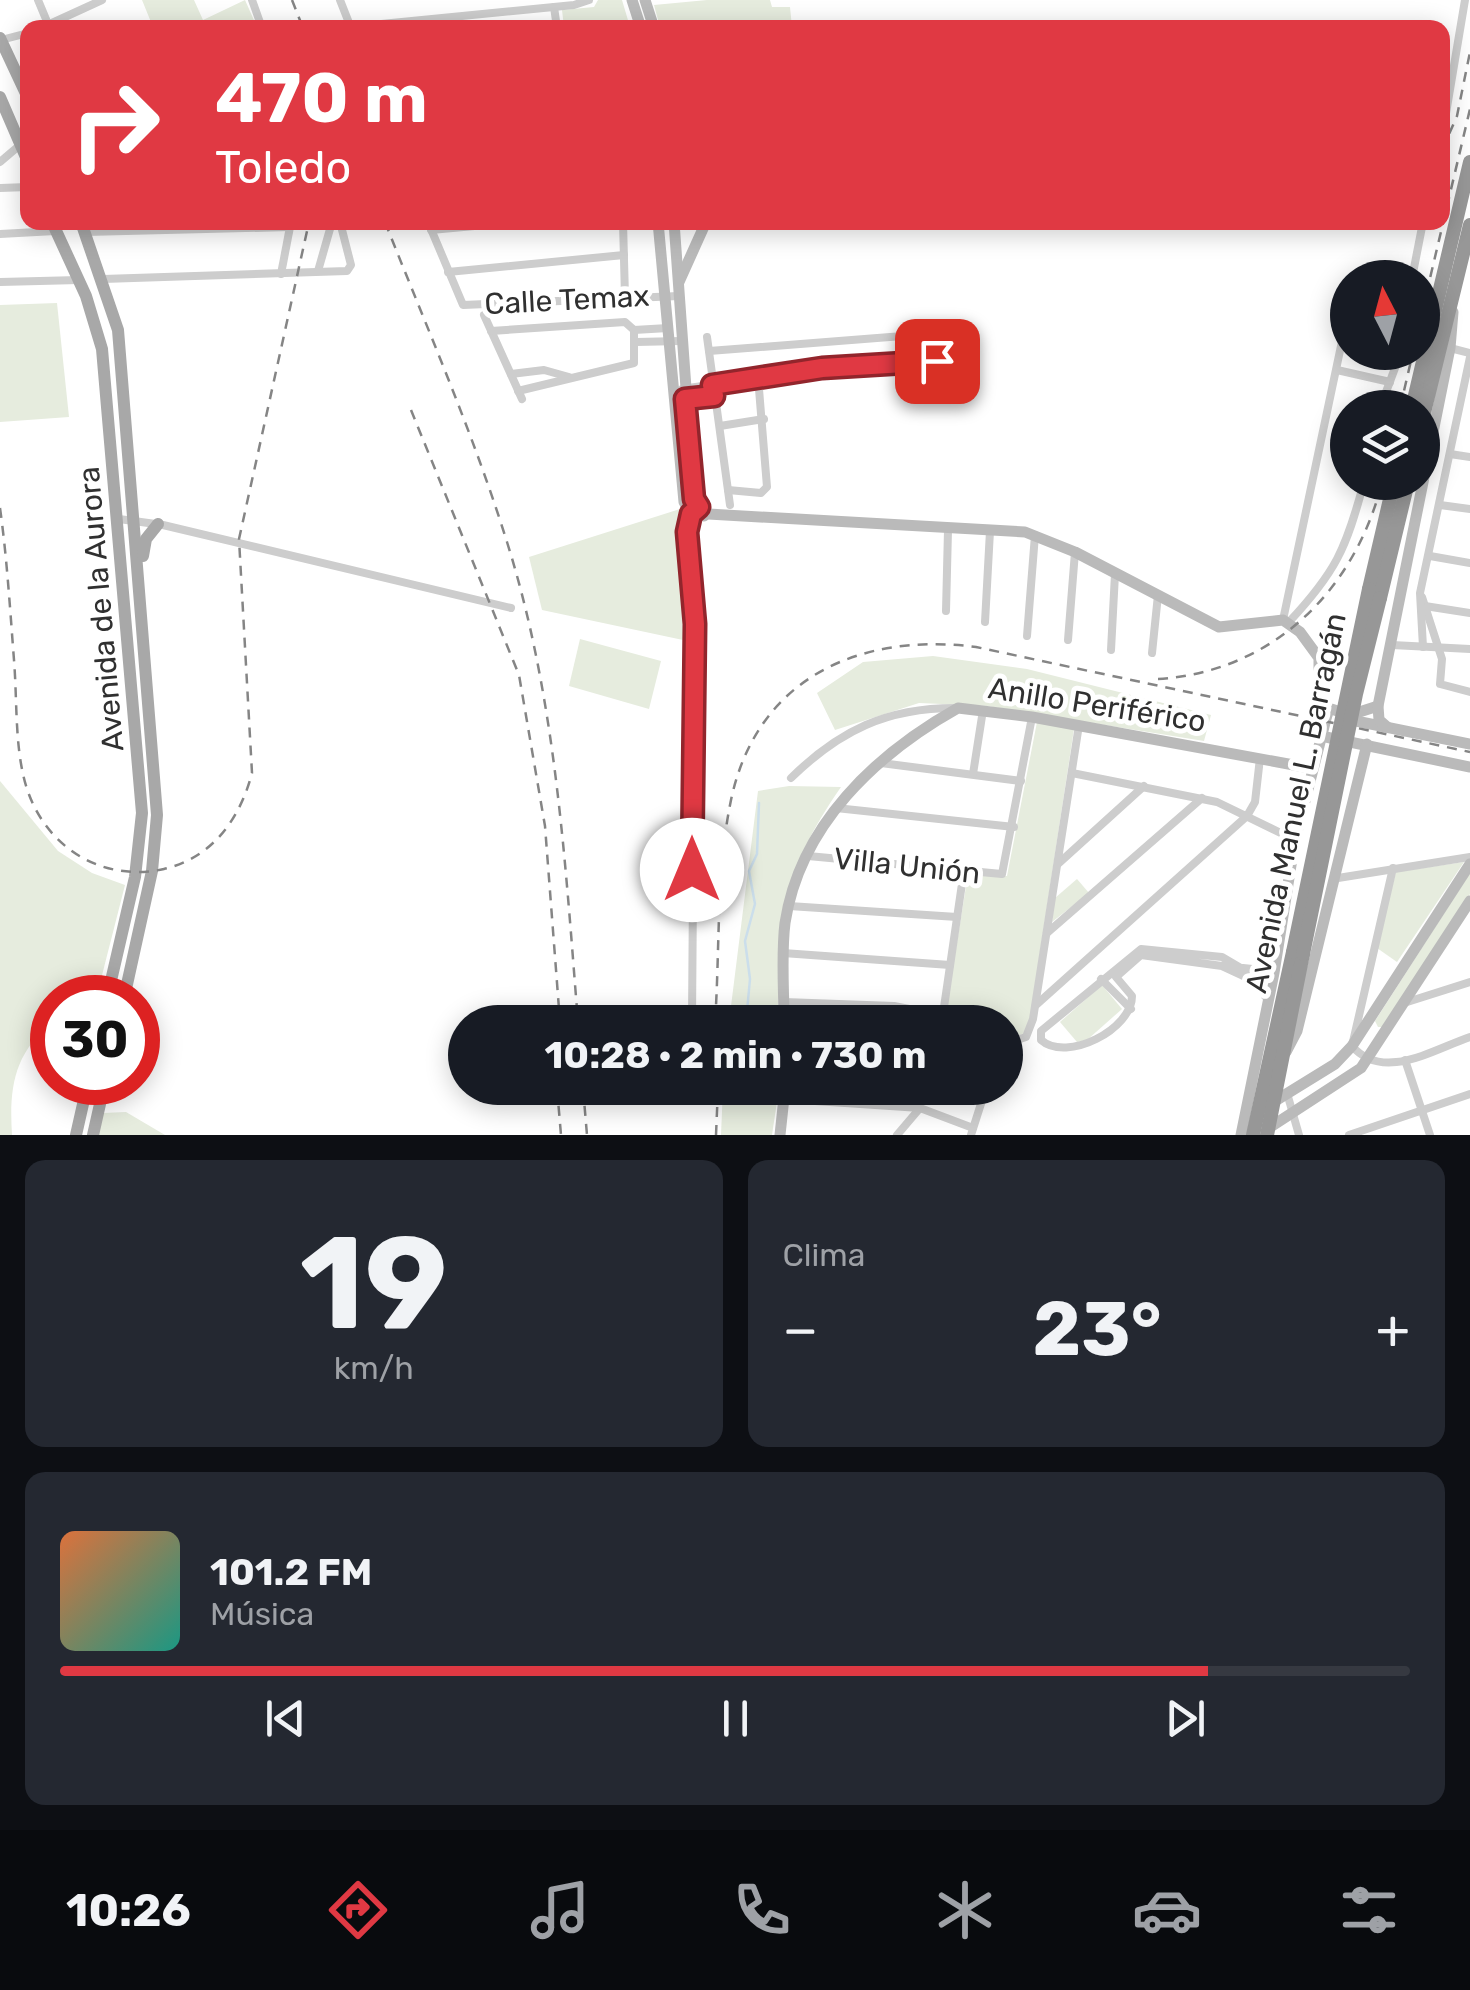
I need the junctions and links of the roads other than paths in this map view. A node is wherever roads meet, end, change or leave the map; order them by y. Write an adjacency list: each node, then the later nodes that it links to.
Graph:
1 (102, 0): 7 (street)
2 (485, 0): 6 (street)
3 (1464, 0): 13 (street)
4 (585, 2): 5 (street)
5 (554, 7): 6 (street); 9 (street)
6 (486, 13): 8 (street)
7 (57, 20)
8 (418, 20)
9 (556, 20)
10 (0, 39): 11 (main road)
11 (20, 81)
12 (0, 98): 14 (main road)
13 (1450, 105)
14 (20, 145): 15 (street)
15 (0, 162)
16 (1470, 162): 65 (highway)
17 (1470, 226): 42 (highway)
18 (31, 230): 30 (street)
19 (55, 230): 37 (main road, Avenida de la Aurora)
20 (85, 230): 36 (main road, Avenida de la Aurora)
21 (289, 230): 35 (street)
22 (330, 230): 33 (street)
23 (342, 230): 33 (street)
24 (431, 230): 34 (street)
25 (623, 230): 31 (street)
26 (658, 230): 40 (street)
27 (674, 230): 39 (street)
28 (703, 230): 39 (street)
29 (1421, 230): 32 (street)
30 (0, 234)
31 (624, 255): 34 (street); 41 (street)
32 (1416, 260)
33 (318, 271): 35 (street)
34 (448, 272): 41 (street, Calle Temax)
35 (281, 274): 36 (street)
36 (104, 279): 83 (main road, Avenida de la Aurora)
37 (79, 280): 38 (street); 82 (main road, Avenida de la Aurora)
38 (0, 282)
39 (679, 290): 40 (street, Calle Temax); 48 (street)
40 (661, 295): 41 (street, Calle Temax); 47 (street)
41 (625, 297)
42 (1454, 303): 53 (street); 66 (highway)
43 (484, 315): 45 (street)
44 (634, 330): 45 (street); 47 (street); 51 (street)
45 (492, 331): 59 (street)
46 (954, 332): 49 (street)
47 (665, 333): 48 (street); 51 (street); 67 (street)
48 (681, 334): 67 (street)
49 (938, 334): 52 (street); 56 (street)
50 (708, 337): 54 (street)
51 (636, 342): 60 (street)
52 (819, 343): 54 (street); 56 (street)
53 (1450, 348): 55 (street); 103 (street)
54 (709, 352): 63 (street)
55 (1470, 356): 69 (street)
56 (822, 368): 61 (street)
57 (1337, 370): 62 (street); 100 (street)
58 (1394, 370): 62 (street)
59 (510, 374): 60 (street); 60 (street)
60 (568, 377)
61 (758, 377): 63 (street); 70 (street)
62 (1390, 382): 64 (street)
63 (712, 385): 67 (street); 68 (street)
64 (1387, 390)
65 (1416, 390)
66 (1431, 390)
67 (679, 394): 68 (street); 81 (street)
68 (714, 396): 71 (street)
69 (1466, 403): 72 (street)
70 (764, 419): 71 (street); 74 (street)
71 (720, 426): 74 (street)
72 (1450, 454): 73 (street); 78 (street)
73 (1470, 458)
74 (728, 490): 79 (street)
75 (1359, 500): 100 (street)
76 (1391, 500): 93 (highway, Avenida Manuel L. Barragán)
77 (1403, 500): 93 (highway, Avenida Manuel L. Barragán)
78 (1440, 504): 80 (street); 89 (street)
79 (730, 505)
80 (1470, 509)
81 (698, 512): 85 (street); 157 (street)
82 (119, 519): 83 (street); 151 (main road, Avenida de la Aurora)
83 (134, 519): 84 (street); 92 (main road, Avenida de la Aurora)
84 (158, 524): 92 (main road); 96 (street)
85 (948, 530): 86 (street); 97 (street)
86 (990, 531): 87 (street); 99 (street)
87 (1035, 535): 88 (street); 101 (street)
88 (1075, 552): 91 (street); 102 (street)
89 (1430, 556): 90 (street); 95 (street)
90 (1470, 562)
91 (1115, 574): 94 (street); 106 (street)
92 (140, 583): 152 (main road, Avenida de la Aurora)
93 (1375, 593): 146 (highway, Avenida Manuel L. Barragán, bridge)
94 (1158, 595): 100 (street); 108 (street)
95 (1422, 606): 98 (street); 104 (street); 105 (street)
96 (511, 608)
97 (946, 611)
98 (1470, 613)
99 (986, 622)
100 (1286, 622): 113 (street)
101 (1027, 636)
102 (1068, 640)
103 (1392, 645): 104 (street); 110 (street)
104 (1423, 648): 105 (street)
105 (1440, 649): 107 (street); 109 (street)
106 (1111, 650)
107 (1470, 650)
108 (1152, 653)
109 (1470, 692)
110 (1378, 706): 113 (street); 116 (street)
111 (958, 708): 112 (street, Anillo Periférico); 121 (street, Anillo Periférico); 127 (street)
112 (982, 710): 114 (street, Anillo Periférico); 125 (street)
113 (1326, 711): 116 (street); 117 (street)
114 (1032, 717): 115 (street, Anillo Periférico); 128 (street)
115 (1079, 725): 120 (street, Anillo Periférico); 124 (street)
116 (1387, 727): 119 (street)
117 (1321, 736): 118 (street); 122 (street)
118 (1367, 744): 123 (street); 126 (street)
119 (1470, 744)
120 (1260, 758): 122 (street, Anillo Periférico); 132 (street)
121 (877, 762): 125 (street); 131 (street, Anillo Periférico)
122 (1311, 765): 126 (street, Anillo Periférico); 134 (street)
123 (1470, 767)
124 (1072, 772): 129 (street); 137 (street)
125 (974, 774): 128 (street)
126 (1362, 774): 140 (street)
127 (791, 778)
128 (1021, 781): 133 (street)
129 (1144, 786): 130 (street); 137 (street)
130 (1202, 798): 132 (street); 144 (street)
131 (836, 808): 133 (street); 135 (street, Anillo Periférico)
132 (1247, 816): 134 (street); 160 (street)
133 (1014, 827): 139 (street, Villa Unión)
134 (1295, 840): 150 (street)
135 (808, 856): 139 (street, Villa Unión); 142 (street, Anillo Periférico)
136 (1470, 860): 138 (street); 163 (street)
137 (1057, 864): 144 (street)
138 (1393, 868): 140 (street); 168 (street)
139 (964, 870): 143 (street)
140 (1338, 878): 169 (street)
141 (1470, 901): 156 (street)
142 (789, 906): 143 (street); 147 (street, Anillo Periférico)
143 (957, 916): 149 (street)
144 (1047, 933): 160 (street)
145 (1140, 952): 148 (street); 153 (street); 161 (street)
146 (1298, 953): 169 (highway, Avenida Manuel L. Barragán); 184 (highway, Avenida Manuel L. Barragán)
147 (783, 954): 149 (street); 155 (street, Anillo Periférico)
148 (1214, 960): 150 (street); 162 (street)
149 (950, 964): 159 (street)
150 (1275, 967): 162 (street)
151 (112, 975)
152 (129, 975)
153 (1101, 979): 161 (street); 161 (street)
154 (1470, 982): 156 (street)
155 (784, 1002): 158 (street)
156 (1404, 1003): 165 (street)
157 (692, 1005)
158 (866, 1005)
159 (944, 1005)
160 (1036, 1005): 167 (street)
161 (1131, 1009)
162 (1267, 1009): 184 (street)
163 (1370, 1021): 164 (street); 165 (street)
164 (1361, 1033): 165 (street); 168 (street)
165 (1381, 1036): 170 (street)
166 (1470, 1037): 171 (street)
167 (1023, 1038)
168 (1352, 1046): 170 (street); 173 (street)
169 (1284, 1056): 173 (highway, Avenida Manuel L. Barragán)
170 (1366, 1060): 171 (street); 181 (street)
171 (1405, 1060): 180 (street)
172 (1470, 1094): 180 (street)
173 (1281, 1097): 181 (street); 183 (highway, Avenida Manuel L. Barragán)
174 (83, 1105): 185 (main road)
175 (100, 1105): 186 (main road)
176 (784, 1105): 187 (street)
177 (893, 1105): 179 (street)
178 (980, 1105): 182 (street)
179 (920, 1108): 182 (street); 188 (street)
180 (1422, 1110): 190 (street); 191 (street)
181 (1293, 1112): 183 (street); 189 (street)
182 (972, 1131)
183 (1268, 1131)
184 (1242, 1133)
185 (76, 1135)
186 (93, 1135)
187 (780, 1135)
188 (898, 1135)
189 (1299, 1135)
190 (1349, 1135)
191 (1430, 1135)

